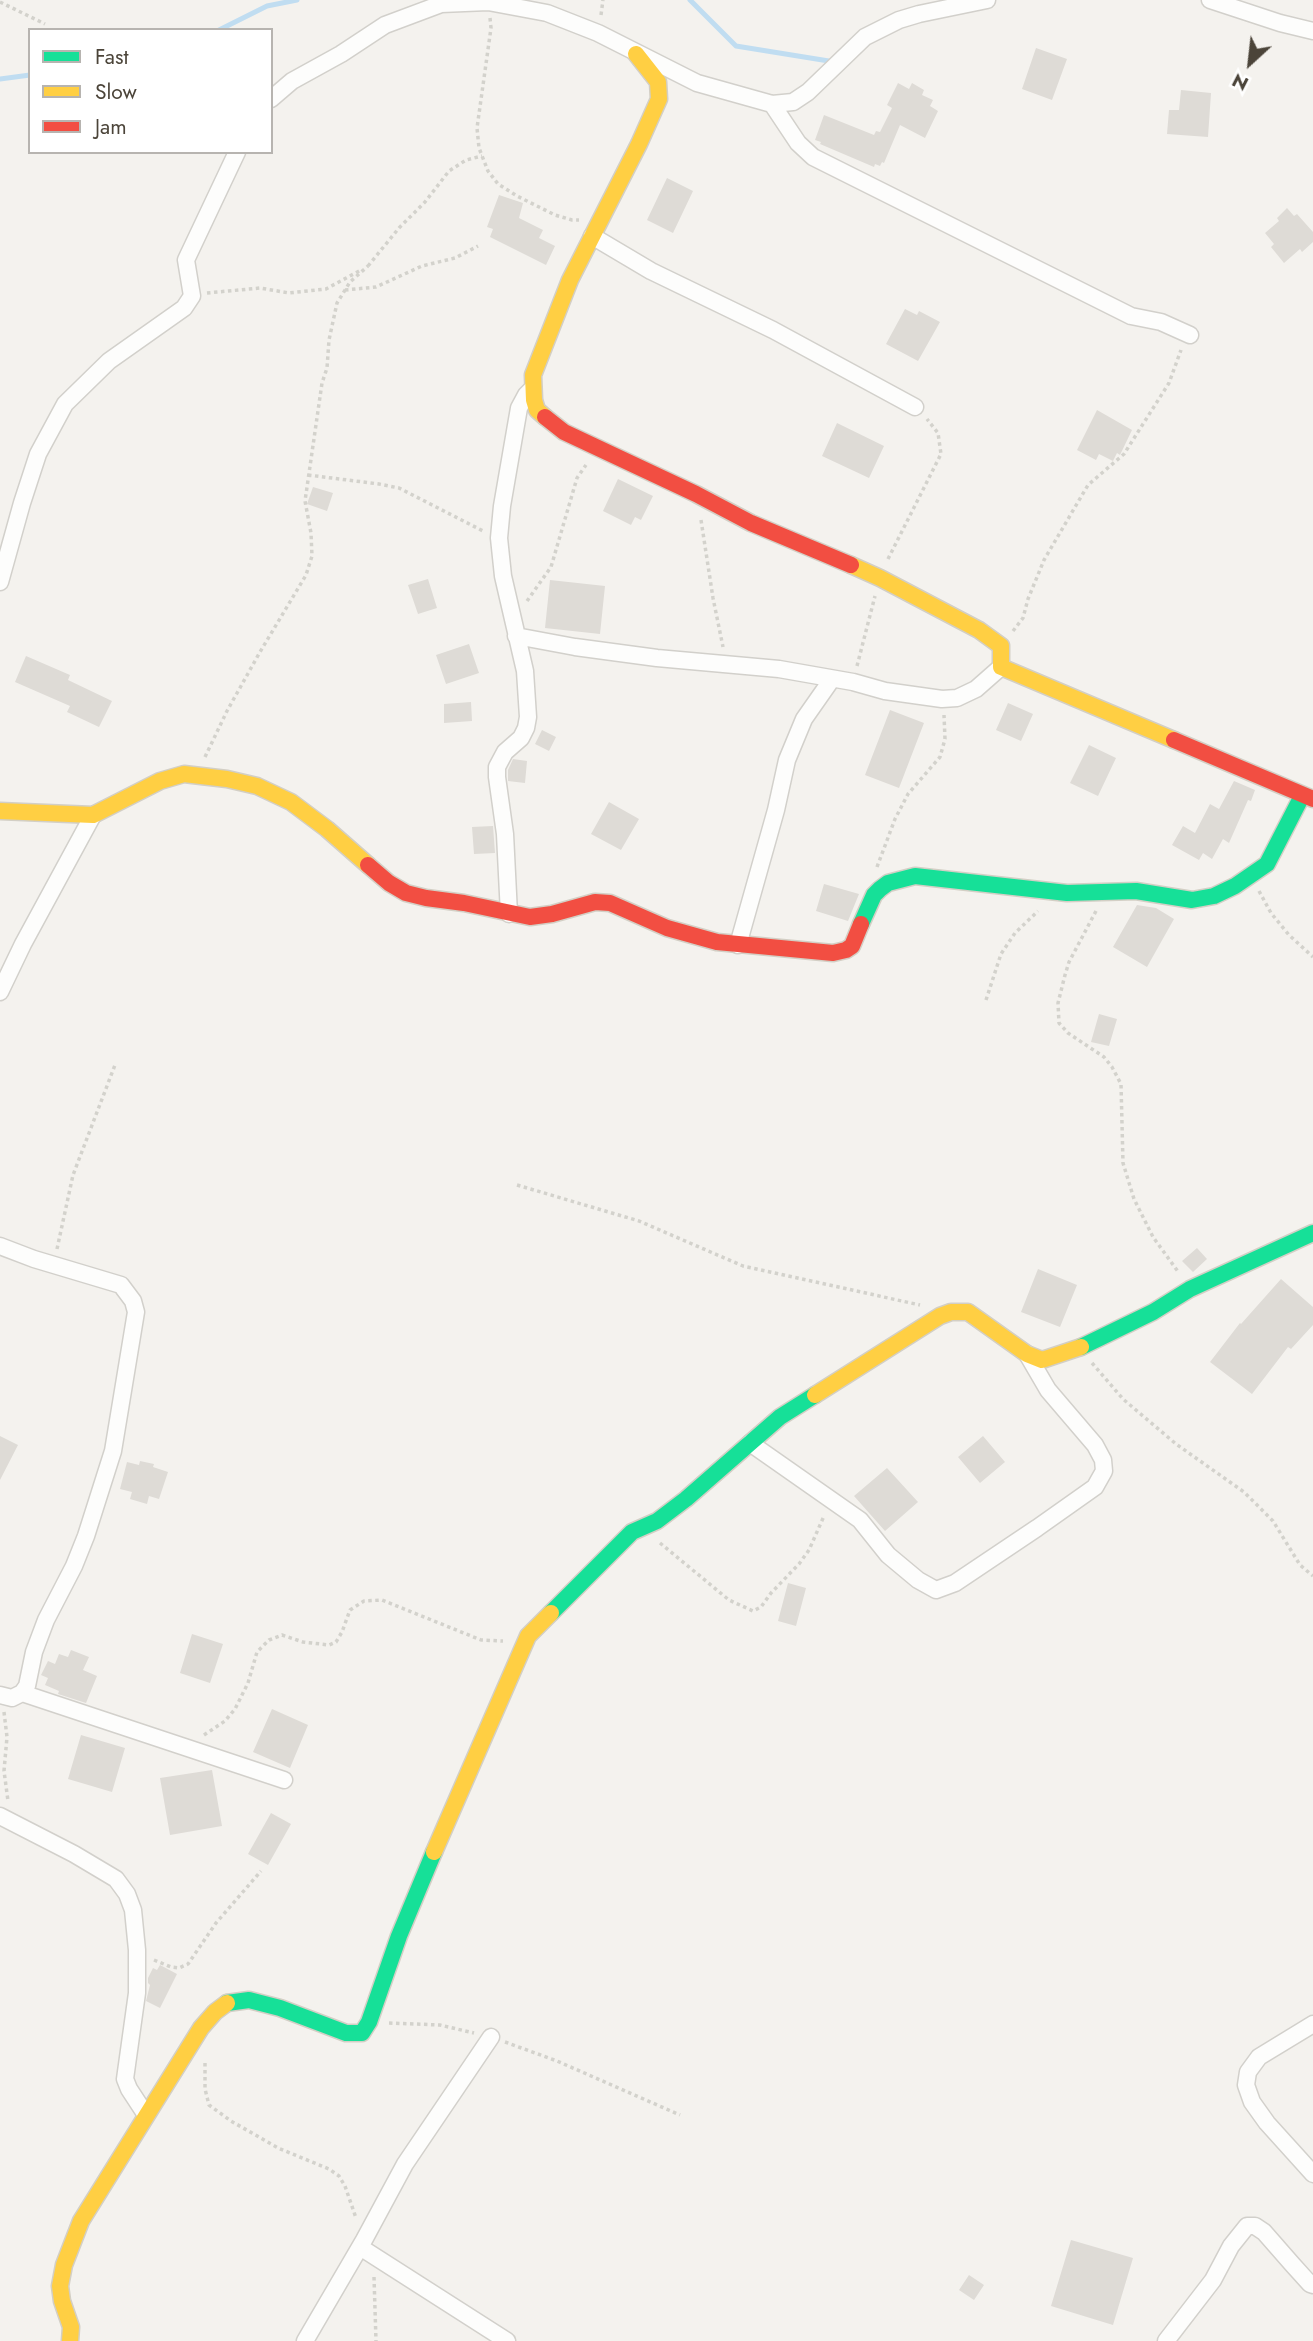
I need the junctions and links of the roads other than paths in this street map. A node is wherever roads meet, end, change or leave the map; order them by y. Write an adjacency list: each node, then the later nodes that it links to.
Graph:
1 (987, 0): 6 (street)
2 (1210, 0): 3 (street)
3 (1313, 31)
4 (636, 54): 5 (street); 6 (street); 8 (street)
5 (273, 97)
6 (772, 104): 9 (street)
7 (236, 154): 12 (street)
8 (592, 236): 10 (street); 11 (street)
9 (1190, 335)
10 (533, 388): 13 (street); 14 (street)
11 (915, 407)
12 (0, 582)
13 (516, 636): 15 (street); 19 (street)
14 (1001, 667): 15 (street); 16 (street)
15 (832, 679): 20 (street)
16 (1308, 797): 20 (street)
17 (0, 811): 18 (street)
18 (93, 814): 19 (street); 21 (street)
19 (509, 914): 20 (street)
20 (738, 945)
21 (0, 992)
22 (1313, 1233): 24 (street)
23 (0, 1246): 26 (street)
24 (1027, 1354): 25 (street); 25 (street)
25 (750, 1443): 32 (street)
26 (22, 1693): 27 (street); 28 (street)
27 (2, 1696)
28 (284, 1780)
29 (0, 1815): 32 (street)
30 (1313, 2024): 33 (street)
31 (492, 2038): 34 (street)
32 (146, 2115): 36 (street)
33 (1313, 2174)
34 (366, 2247): 37 (street); 38 (street)
35 (1313, 2284): 39 (street)
36 (70, 2341)
37 (305, 2341)
38 (507, 2341)
39 (1166, 2341)

